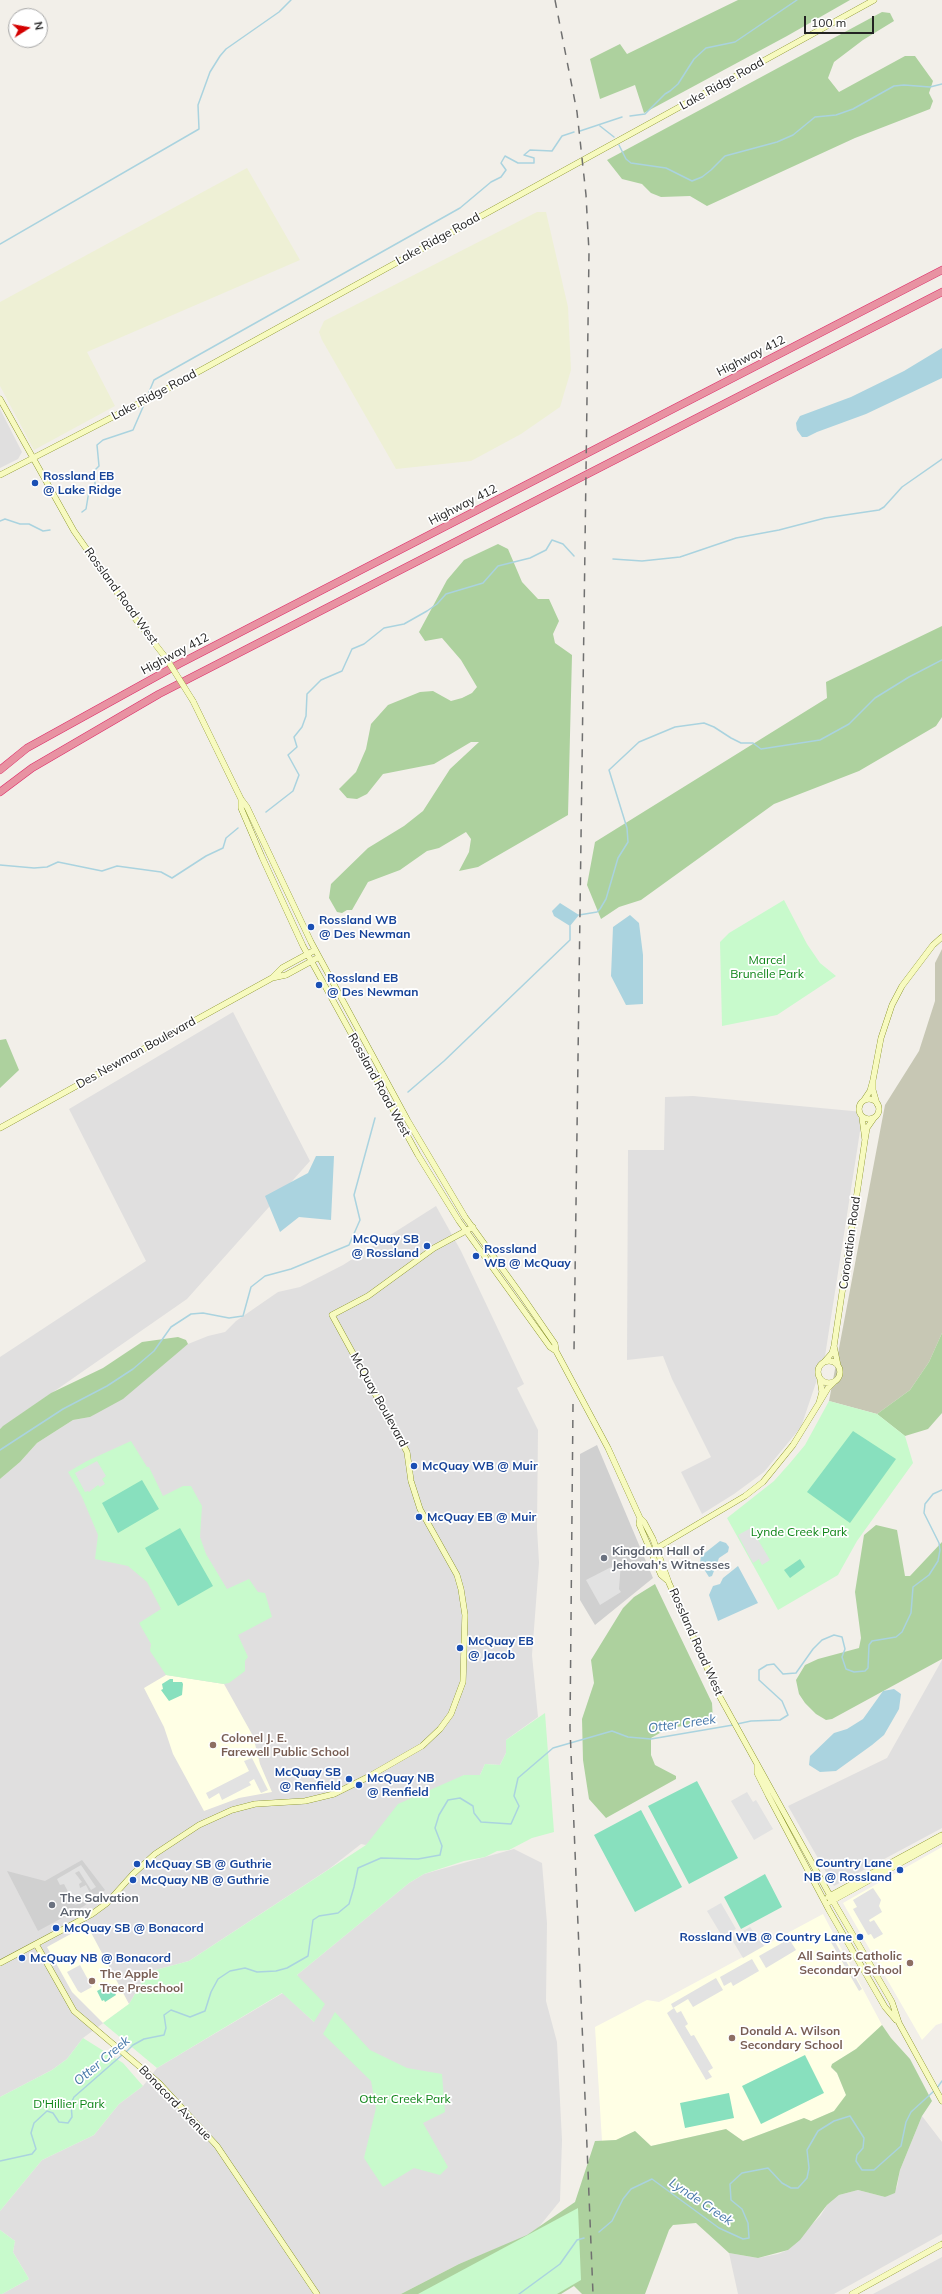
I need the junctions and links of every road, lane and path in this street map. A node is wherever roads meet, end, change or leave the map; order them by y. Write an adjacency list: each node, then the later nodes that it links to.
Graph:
1 (874, 0): 5 (main road, Lake Ridge Road)
2 (942, 270): 7 (highway, Highway 412)
3 (942, 292): 8 (highway)
4 (0, 399): 5 (main road, Rossland Road West)
5 (32, 459): 6 (main road, Lake Ridge Road); 9 (main road, Rossland Road West, bridge)
6 (0, 475)
7 (0, 770)
8 (0, 792)
9 (241, 799): 11 (main road, Rossland Road West); 12 (main road, Rossland Road West)
10 (942, 937): 16 (main road)
11 (315, 950): 12 (main road, Des Newman Boulevard); 13 (main road, Rossland Road West)
12 (307, 954): 14 (main road, Rossland Road West); 15 (main road, Des Newman Boulevard)
13 (319, 957): 14 (main road, Des Newman Boulevard); 23 (main road, Rossland Road West)
14 (311, 961): 15 (main road, Des Newman Boulevard); 24 (main road, Rossland Road West)
15 (272, 978): 21 (main road, Des Newman Boulevard)
16 (873, 1080): 17 (main road); 18 (main road)
17 (863, 1102): 18 (main road); 19 (main road)
18 (877, 1104): 20 (main road)
19 (861, 1116): 20 (main road); 22 (main road, Coronation Road)
20 (874, 1118): 22 (main road, Coronation Road)
21 (0, 1128)
22 (865, 1140): 25 (main road, Coronation Road)
23 (473, 1227): 24 (main road, McQuay Boulevard); 26 (main road, Rossland Road West)
24 (466, 1230): 26 (main road, Rossland Road West); 38 (main road, McQuay Boulevard)
25 (834, 1346): 27 (main road, Coronation Road); 28 (main road, Coronation Road)
26 (556, 1351): 32 (main road, Rossland Road West)
27 (822, 1364): 28 (main road); 29 (main road)
28 (838, 1366): 30 (main road)
29 (819, 1377): 30 (main road); 31 (main road)
30 (834, 1382): 31 (main road)
31 (819, 1403): 32 (main road)
32 (655, 1550): 33 (main road, Rossland Road West)
33 (757, 1765): 36 (main road, Rossland Road West); 37 (main road, Rossland Road West)
34 (942, 1835): 36 (main road)
35 (942, 1840): 36 (main road)
36 (832, 1899): 37 (main road); 40 (main road, Rossland Road West)
37 (825, 1902): 40 (main road, Rossland Road West)
38 (36, 1944): 39 (main road, McQuay Boulevard); 43 (main road, Bonacord Avenue)
39 (0, 1963)
40 (899, 2023): 41 (main road, Rossland Road West)
41 (941, 2100)
42 (942, 2244): 44 (main road)
43 (317, 2294)
44 (852, 2294)

